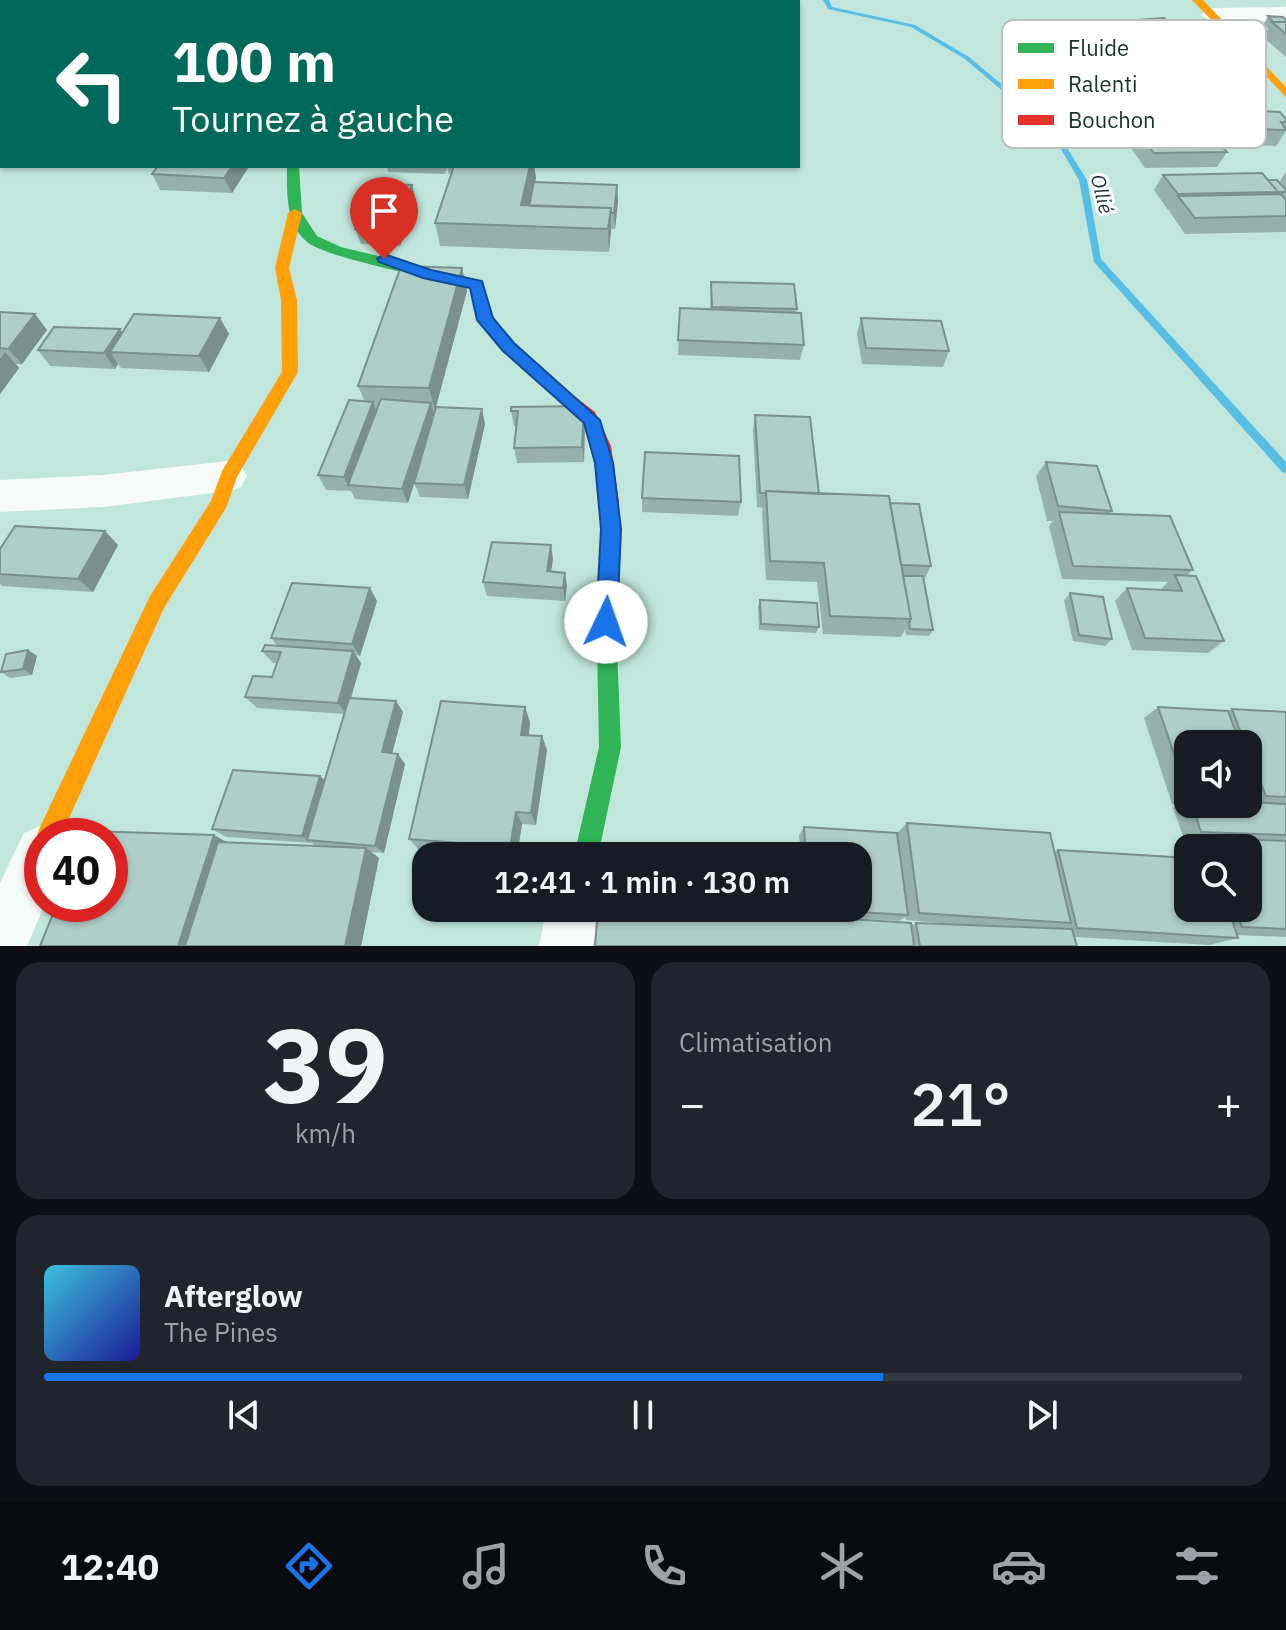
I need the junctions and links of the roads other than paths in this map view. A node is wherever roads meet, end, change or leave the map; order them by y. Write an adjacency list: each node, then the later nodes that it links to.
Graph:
1 (1205, 8): 2 (street)
2 (1286, 14)
3 (1266, 73): 4 (street)
4 (1286, 94)
5 (293, 168): 6 (street)
6 (295, 213): 7 (street); 10 (street)
7 (228, 476): 8 (street); 9 (street)
8 (0, 496)
9 (57, 818)
10 (589, 842)
11 (24, 890): 13 (street)
12 (571, 922): 14 (street)
13 (0, 943)
14 (566, 946)

